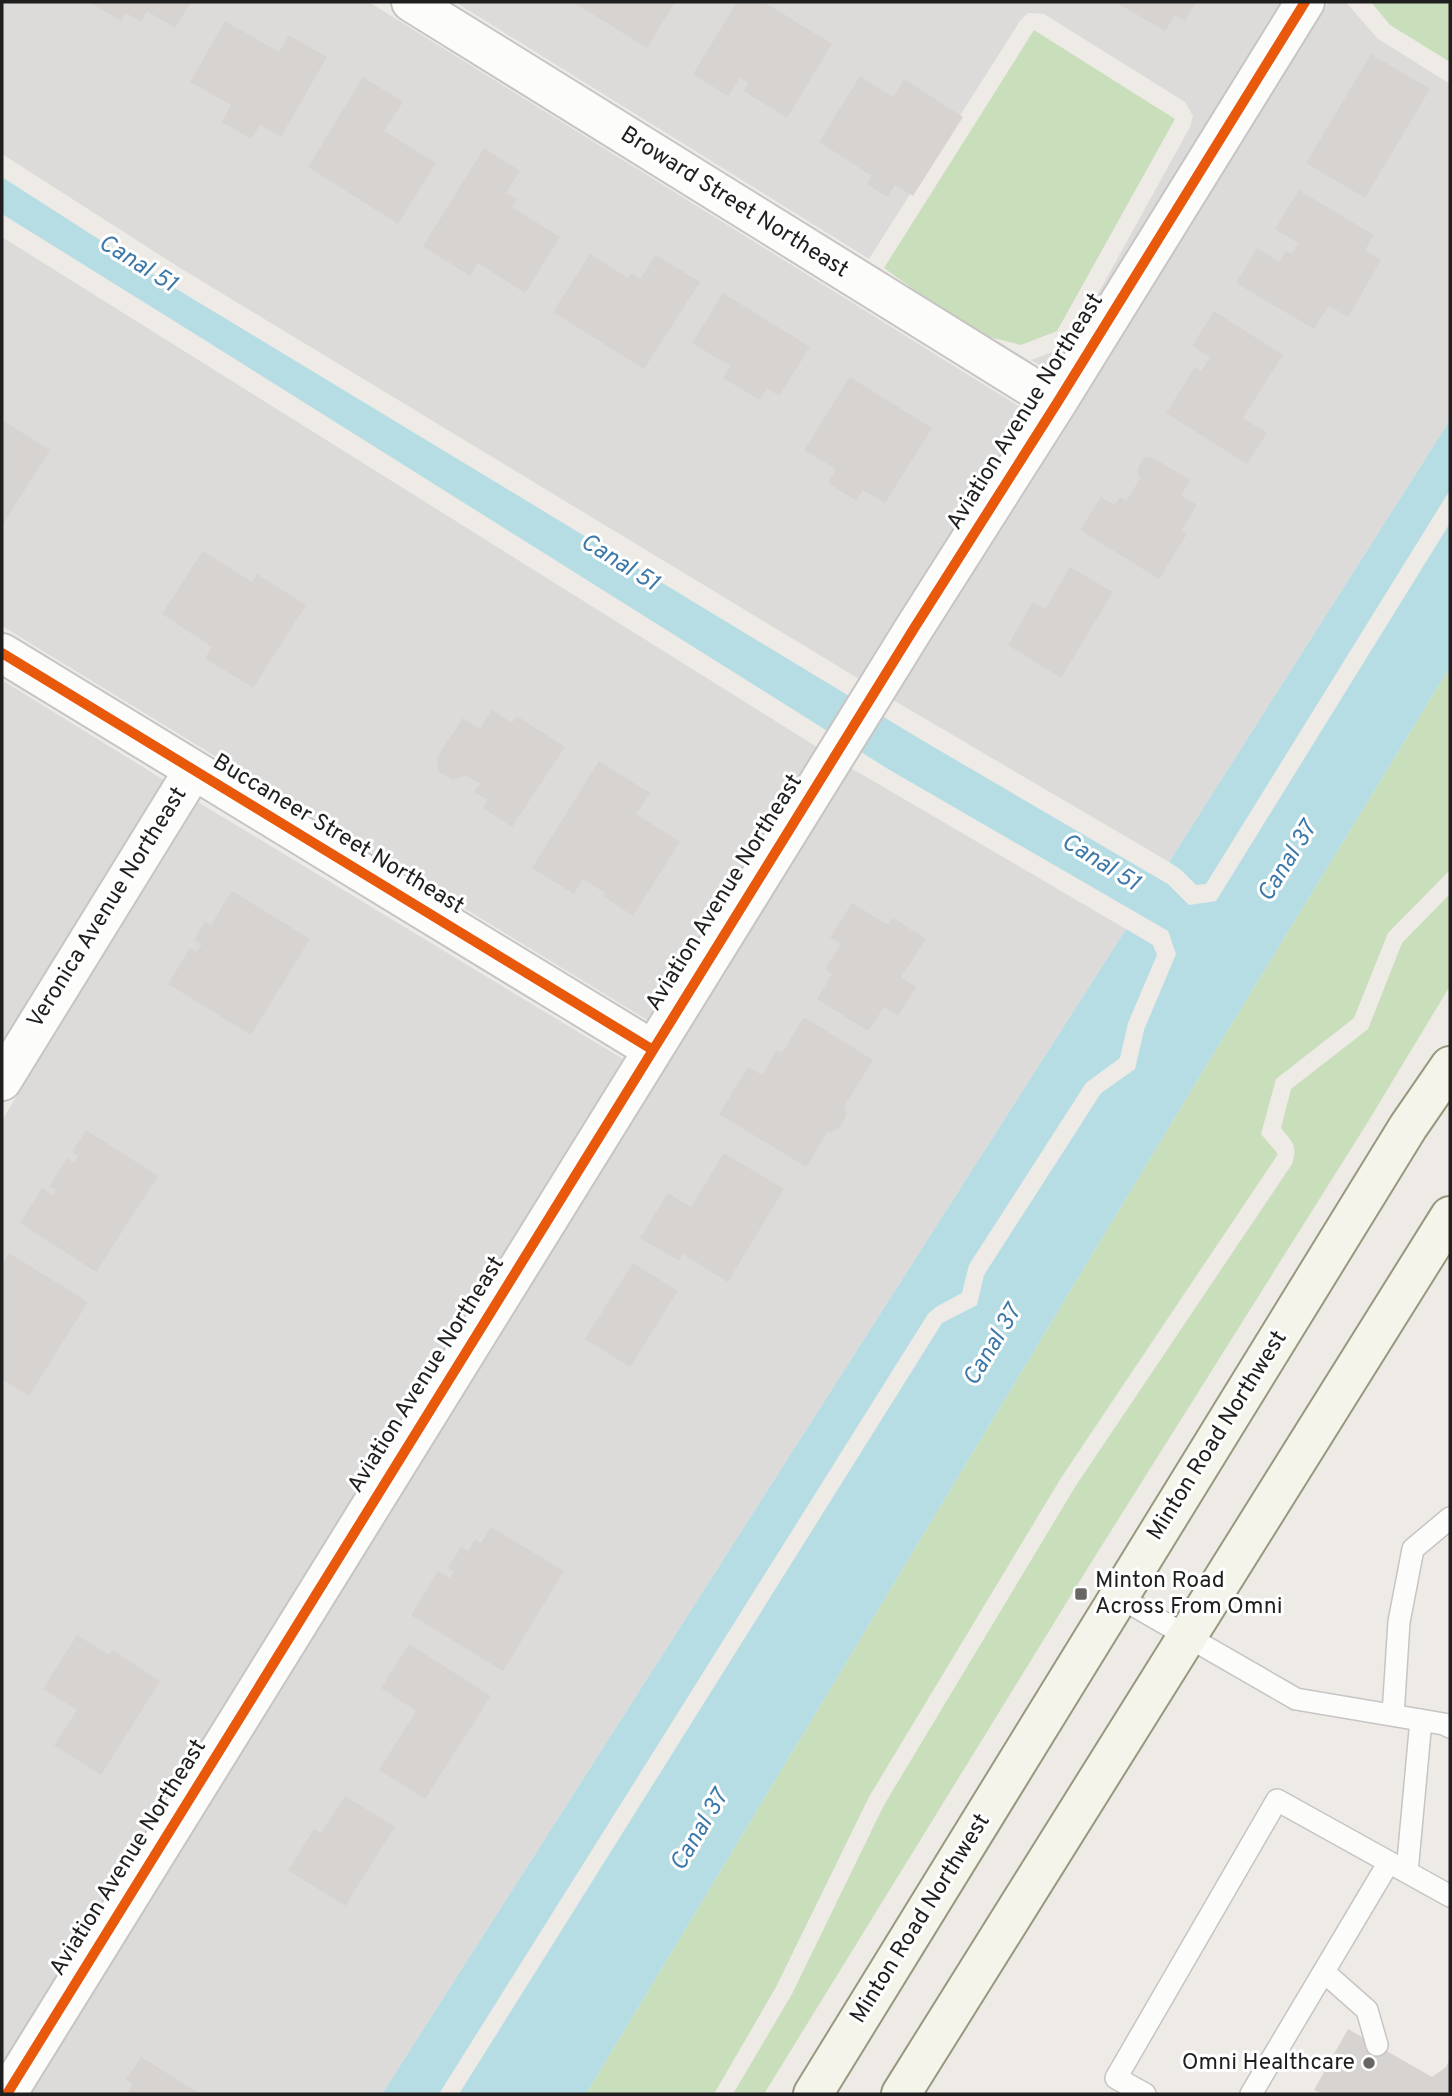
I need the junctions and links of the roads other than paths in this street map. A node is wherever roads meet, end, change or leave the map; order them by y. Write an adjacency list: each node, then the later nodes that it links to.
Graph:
1 (411, 2): 3 (street, Broward Street Northeast)
2 (1305, 2): 3 (street, Aviation Avenue Northeast)
3 (1058, 403): 6 (street, Aviation Avenue Northeast)
4 (2, 653): 5 (street, Buccaneer Street Northeast)
5 (192, 771): 6 (street, Buccaneer Street Northeast); 8 (street, Veronica Avenue Northeast)
6 (653, 1050): 20 (street, Aviation Avenue Northeast)
7 (1450, 1066): 11 (main road, Minton Road Northwest)
8 (2, 1081)
9 (1450, 1216): 12 (main road)
10 (1450, 1518): 13 (lane)
11 (1119, 1597): 12 (lane); 21 (main road, Minton Road Northwest)
12 (1187, 1637): 13 (lane); 22 (main road)
13 (1392, 1715): 14 (lane)
14 (1421, 1720): 15 (lane); 16 (lane)
15 (1450, 1727)
16 (1398, 1867): 17 (lane); 18 (lane); 23 (lane)
17 (1450, 1896)
18 (1324, 1972): 19 (lane); 24 (lane)
19 (1377, 2045)
20 (7, 2094)
21 (813, 2094)
22 (901, 2094)
23 (1145, 2094)
24 (1251, 2094)

